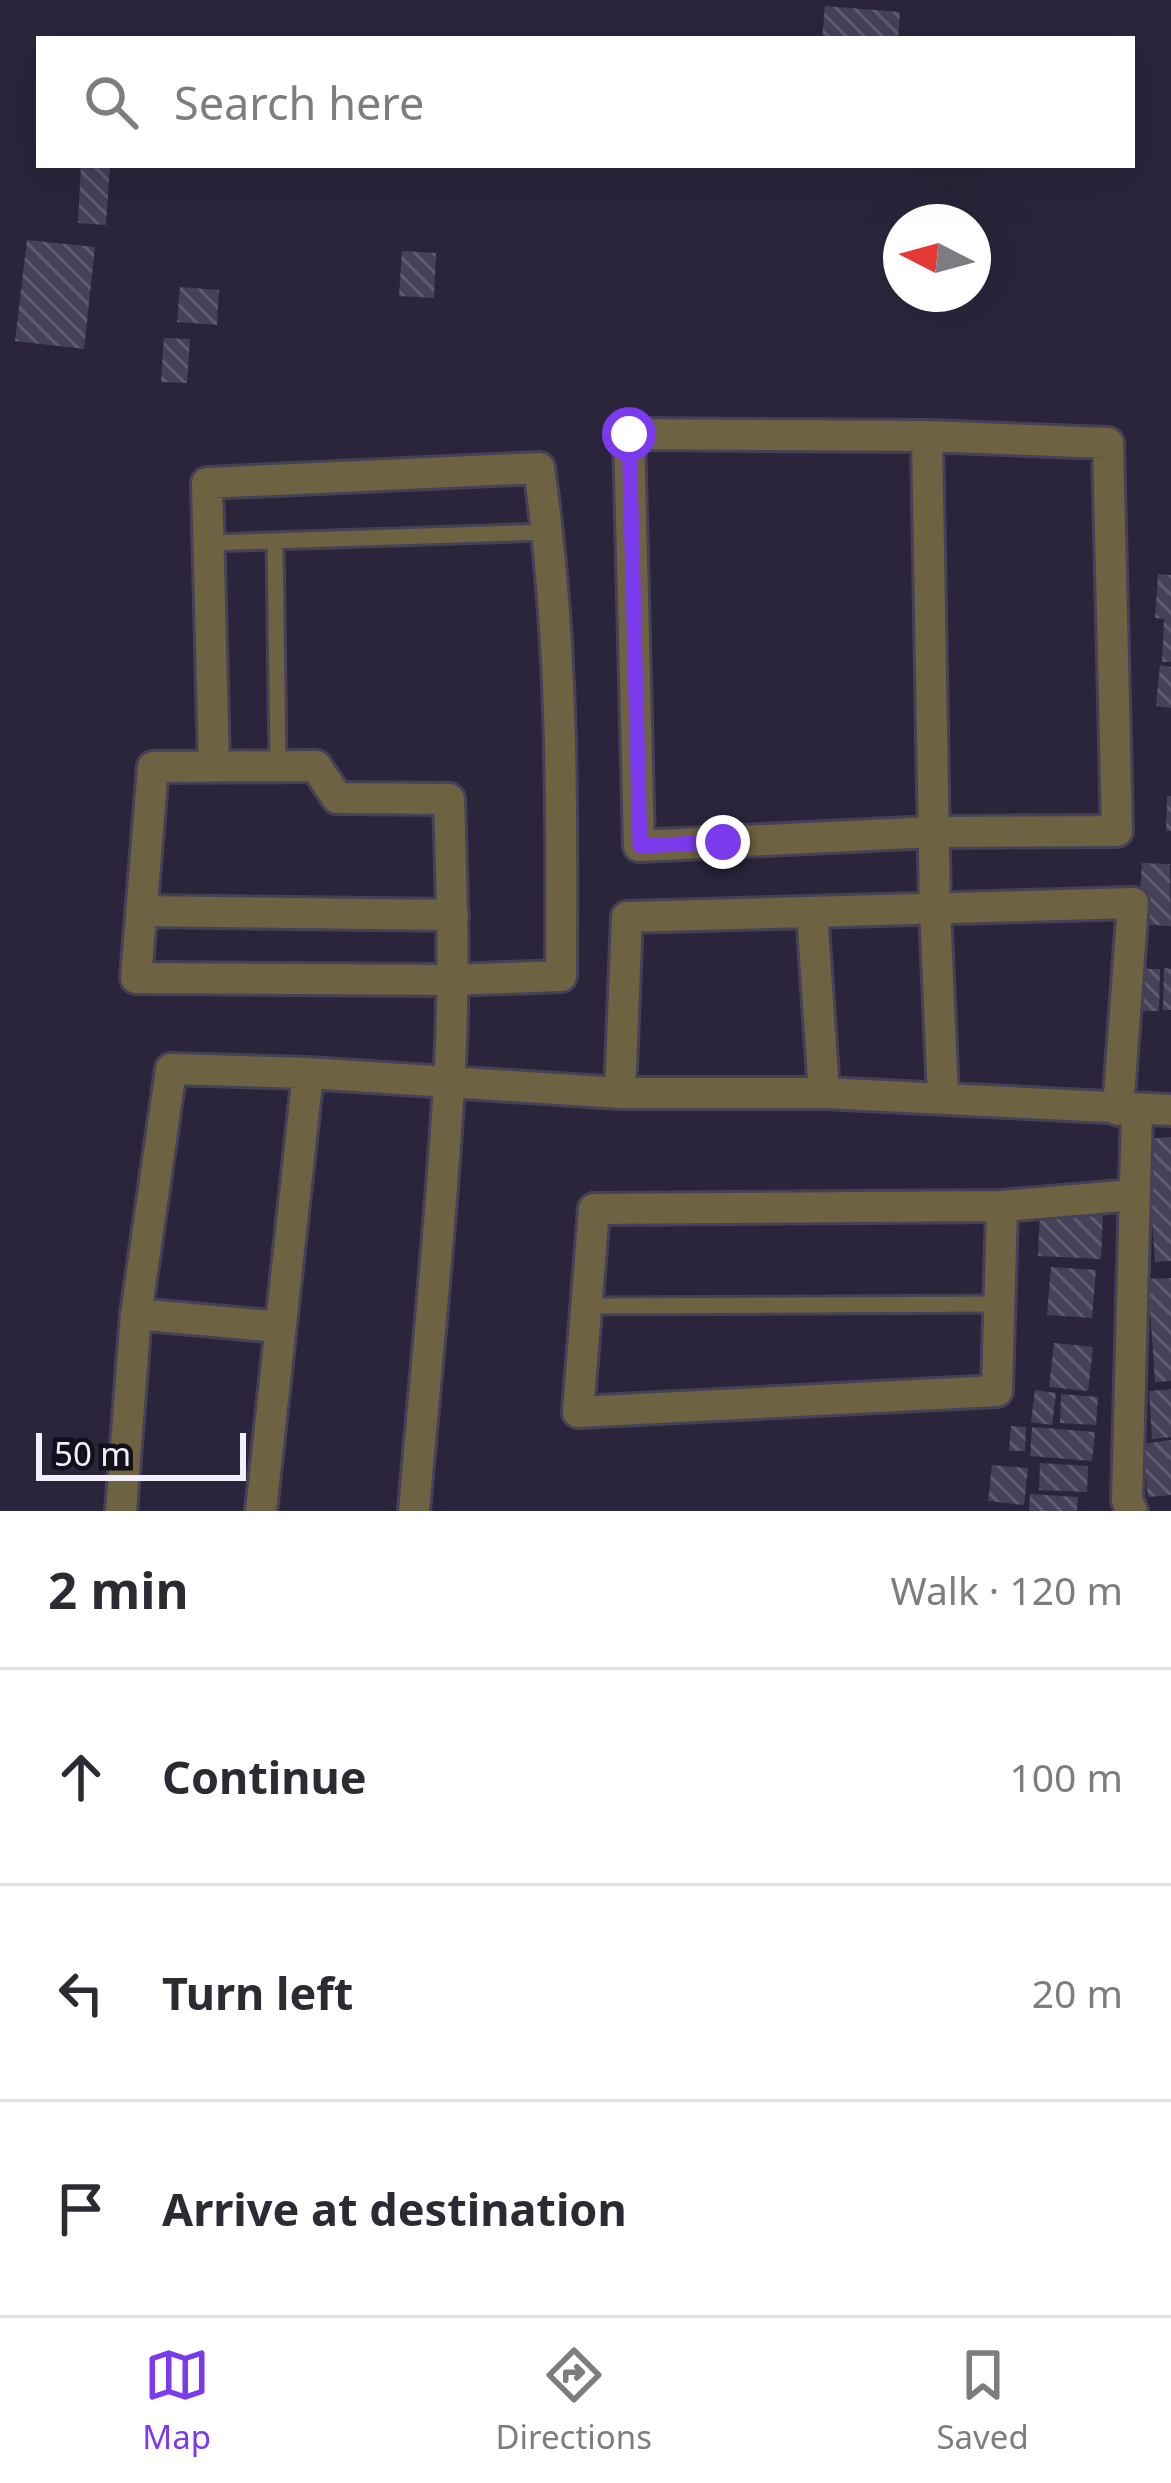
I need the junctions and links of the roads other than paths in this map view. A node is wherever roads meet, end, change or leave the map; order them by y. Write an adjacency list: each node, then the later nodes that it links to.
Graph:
1 (926, 436): 7 (street); 7 (street); 7 (street)
2 (548, 532): 3 (street); 4 (lane); 12 (street)
3 (206, 543): 4 (lane); 6 (street)
4 (275, 543): 5 (lane)
5 (278, 764): 6 (street); 11 (street)
6 (214, 766): 9 (street)
7 (933, 832): 8 (street)
8 (935, 908): 10 (street); 17 (street); 18 (street)
9 (141, 911): 11 (street); 12 (street)
10 (812, 912): 15 (street); 16 (street)
11 (453, 914): 12 (street)
12 (452, 980): 14 (street)
13 (308, 1073): 14 (street); 24 (street); 25 (street)
14 (450, 1081): 15 (street); 28 (street)
15 (620, 1093): 16 (street)
16 (824, 1093): 17 (street)
17 (943, 1097): 18 (street)
18 (1128, 1110): 19 (street); 20 (street)
19 (1171, 1110)
20 (1134, 1195): 21 (street); 29 (street)
21 (1002, 1206): 22 (street); 23 (street)
22 (1001, 1304): 23 (lane); 23 (street)
23 (587, 1306)
24 (136, 1314): 25 (street); 26 (street)
25 (280, 1327): 27 (street)
26 (121, 1511)
27 (261, 1511)
28 (414, 1511)
29 (1132, 1511)

